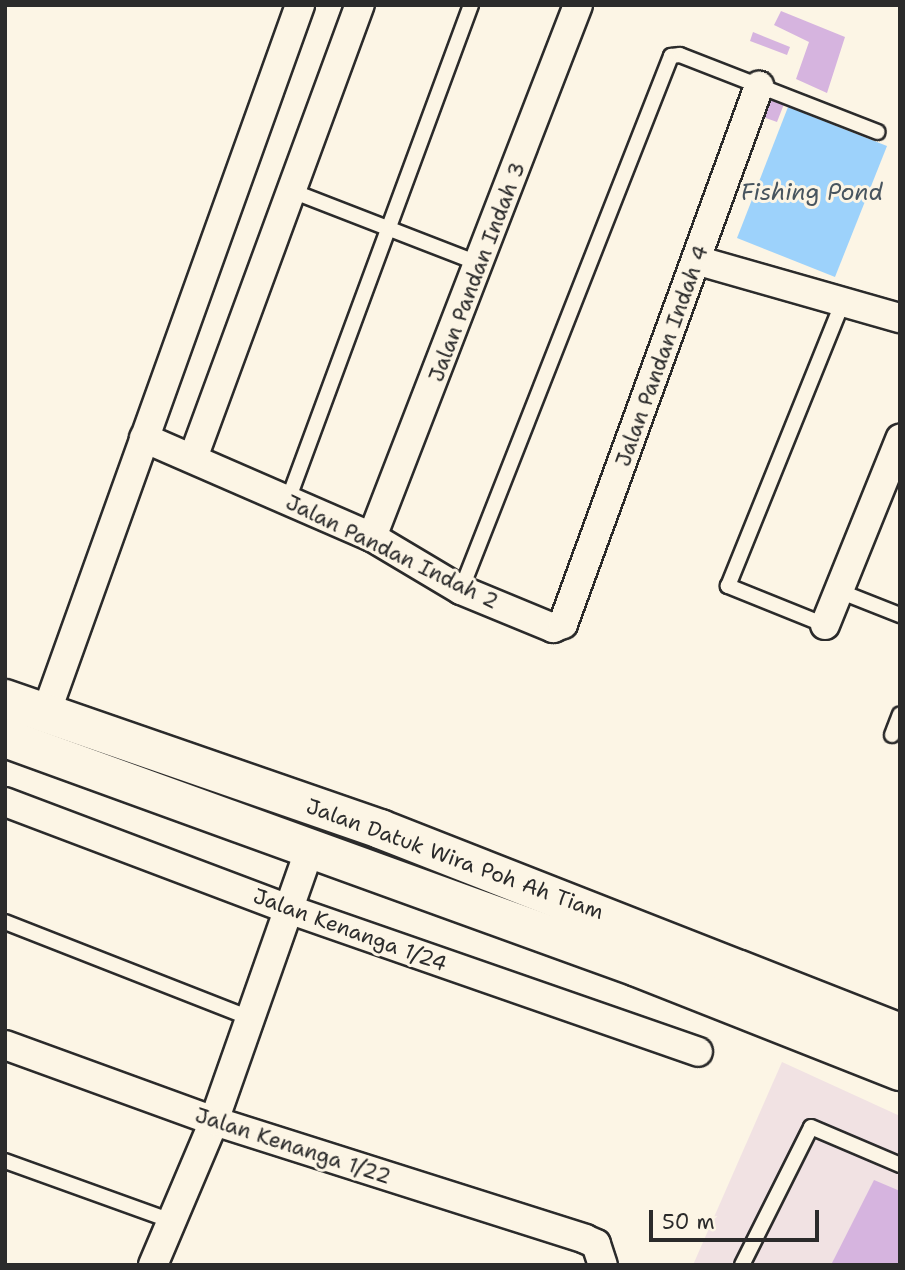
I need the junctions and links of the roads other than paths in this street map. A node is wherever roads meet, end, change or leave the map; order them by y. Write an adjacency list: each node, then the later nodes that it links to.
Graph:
1 (300, 5): 13 (street)
2 (360, 5): 7 (street)
3 (471, 5): 8 (lane)
4 (578, 5): 10 (street, Jalan Pandan Indah 3)
5 (759, 86): 6 (lane); 9 (street, Jalan Pandan Indah 4); 18 (lane)
6 (877, 132)
7 (292, 191): 8 (lane); 15 (street)
8 (392, 228): 10 (lane); 16 (lane)
9 (696, 260): 11 (street); 21 (street, Jalan Pandan Indah 4)
10 (480, 264): 17 (street, Jalan Pandan Indah 3)
11 (843, 302): 12 (street); 22 (lane)
12 (900, 318)
13 (144, 438): 15 (street, Jalan Pandan Indah 2); 24 (street)
14 (900, 439): 19 (street)
15 (194, 458): 16 (street, Jalan Pandan Indah 2)
16 (288, 500): 17 (street, Jalan Pandan Indah 2)
17 (372, 537): 18 (street, Jalan Pandan Indah 2)
18 (461, 590): 21 (street, Jalan Pandan Indah 2)
19 (839, 591): 20 (lane); 22 (street)
20 (900, 615)
21 (563, 624)
22 (825, 625)
23 (5, 699): 24 (street, Jalan Datuk Wira Poh Ah Tiam)
24 (46, 713): 28 (street, Jalan Datuk Wira Poh Ah Tiam)
25 (900, 714): 26 (lane)
26 (891, 735)
27 (5, 738): 31 (street, Jalan Datuk Wira Poh Ah Tiam)
28 (156, 751): 30 (street, Jalan Datuk Wira Poh Ah Tiam); 31 (street)
29 (5, 802): 32 (street, Jalan Kenanga 1/24)
30 (380, 829): 31 (street); 37 (street, Jalan Datuk Wira Poh Ah Tiam)
31 (310, 849): 32 (street); 37 (street, Jalan Datuk Wira Poh Ah Tiam)
32 (288, 909): 34 (street); 36 (street, Jalan Kenanga 1/24)
33 (5, 922): 34 (lane)
34 (250, 1018): 38 (street)
35 (5, 1045): 38 (street, Jalan Kenanga 1/22)
36 (698, 1052)
37 (897, 1052)
38 (214, 1121): 41 (street); 43 (street, Jalan Kenanga 1/22)
39 (5, 1161): 41 (lane)
40 (900, 1165): 44 (lane)
41 (174, 1222): 42 (street)
42 (153, 1265)
43 (603, 1265)
44 (742, 1265)

